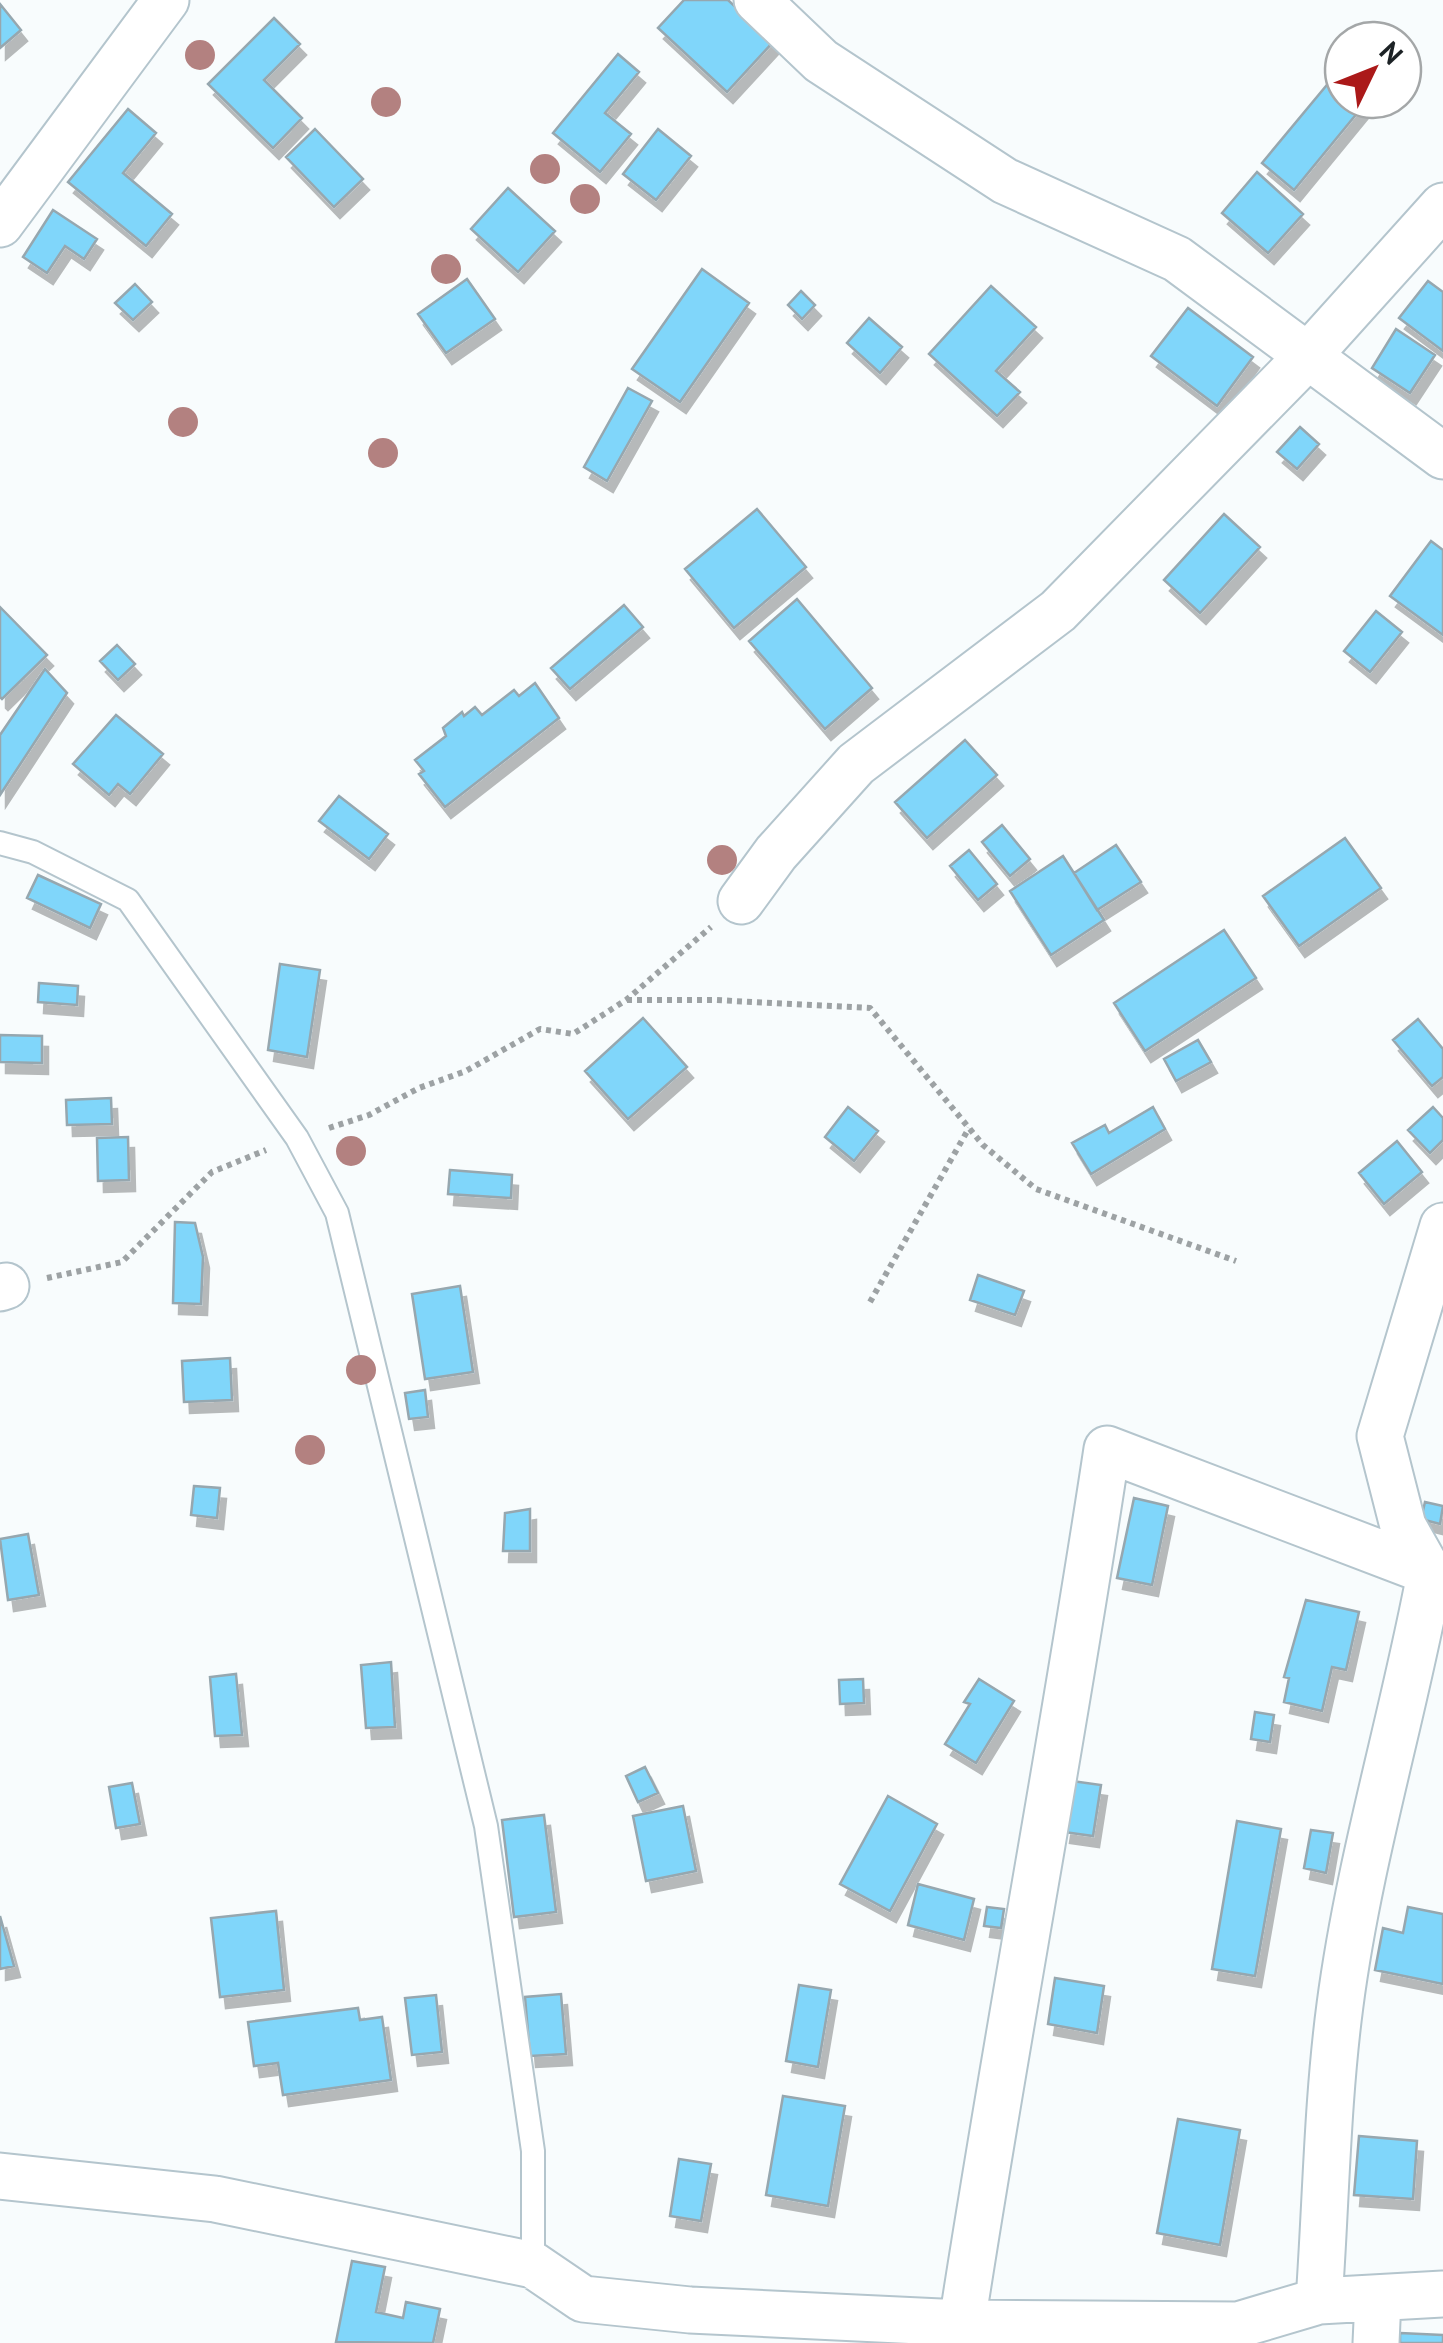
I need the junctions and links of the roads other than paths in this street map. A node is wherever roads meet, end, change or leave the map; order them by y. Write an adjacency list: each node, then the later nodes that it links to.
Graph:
1 (166, 0): 4 (street)
2 (758, 0): 5 (street)
3 (1443, 206): 5 (street)
4 (0, 224)
5 (1307, 357): 6 (street); 8 (street)
6 (1443, 456)
7 (0, 842): 12 (lane)
8 (741, 901)
9 (1443, 1226): 10 (street)
10 (1436, 1576): 15 (street); 16 (street)
11 (0, 2176): 12 (street)
12 (533, 2266): 16 (street)
13 (1443, 2294): 14 (street)
14 (1378, 2299): 15 (street); 19 (street)
15 (1319, 2301): 17 (street)
16 (962, 2324): 17 (street)
17 (1238, 2325): 18 (street)
18 (1189, 2343)
19 (1376, 2343)

